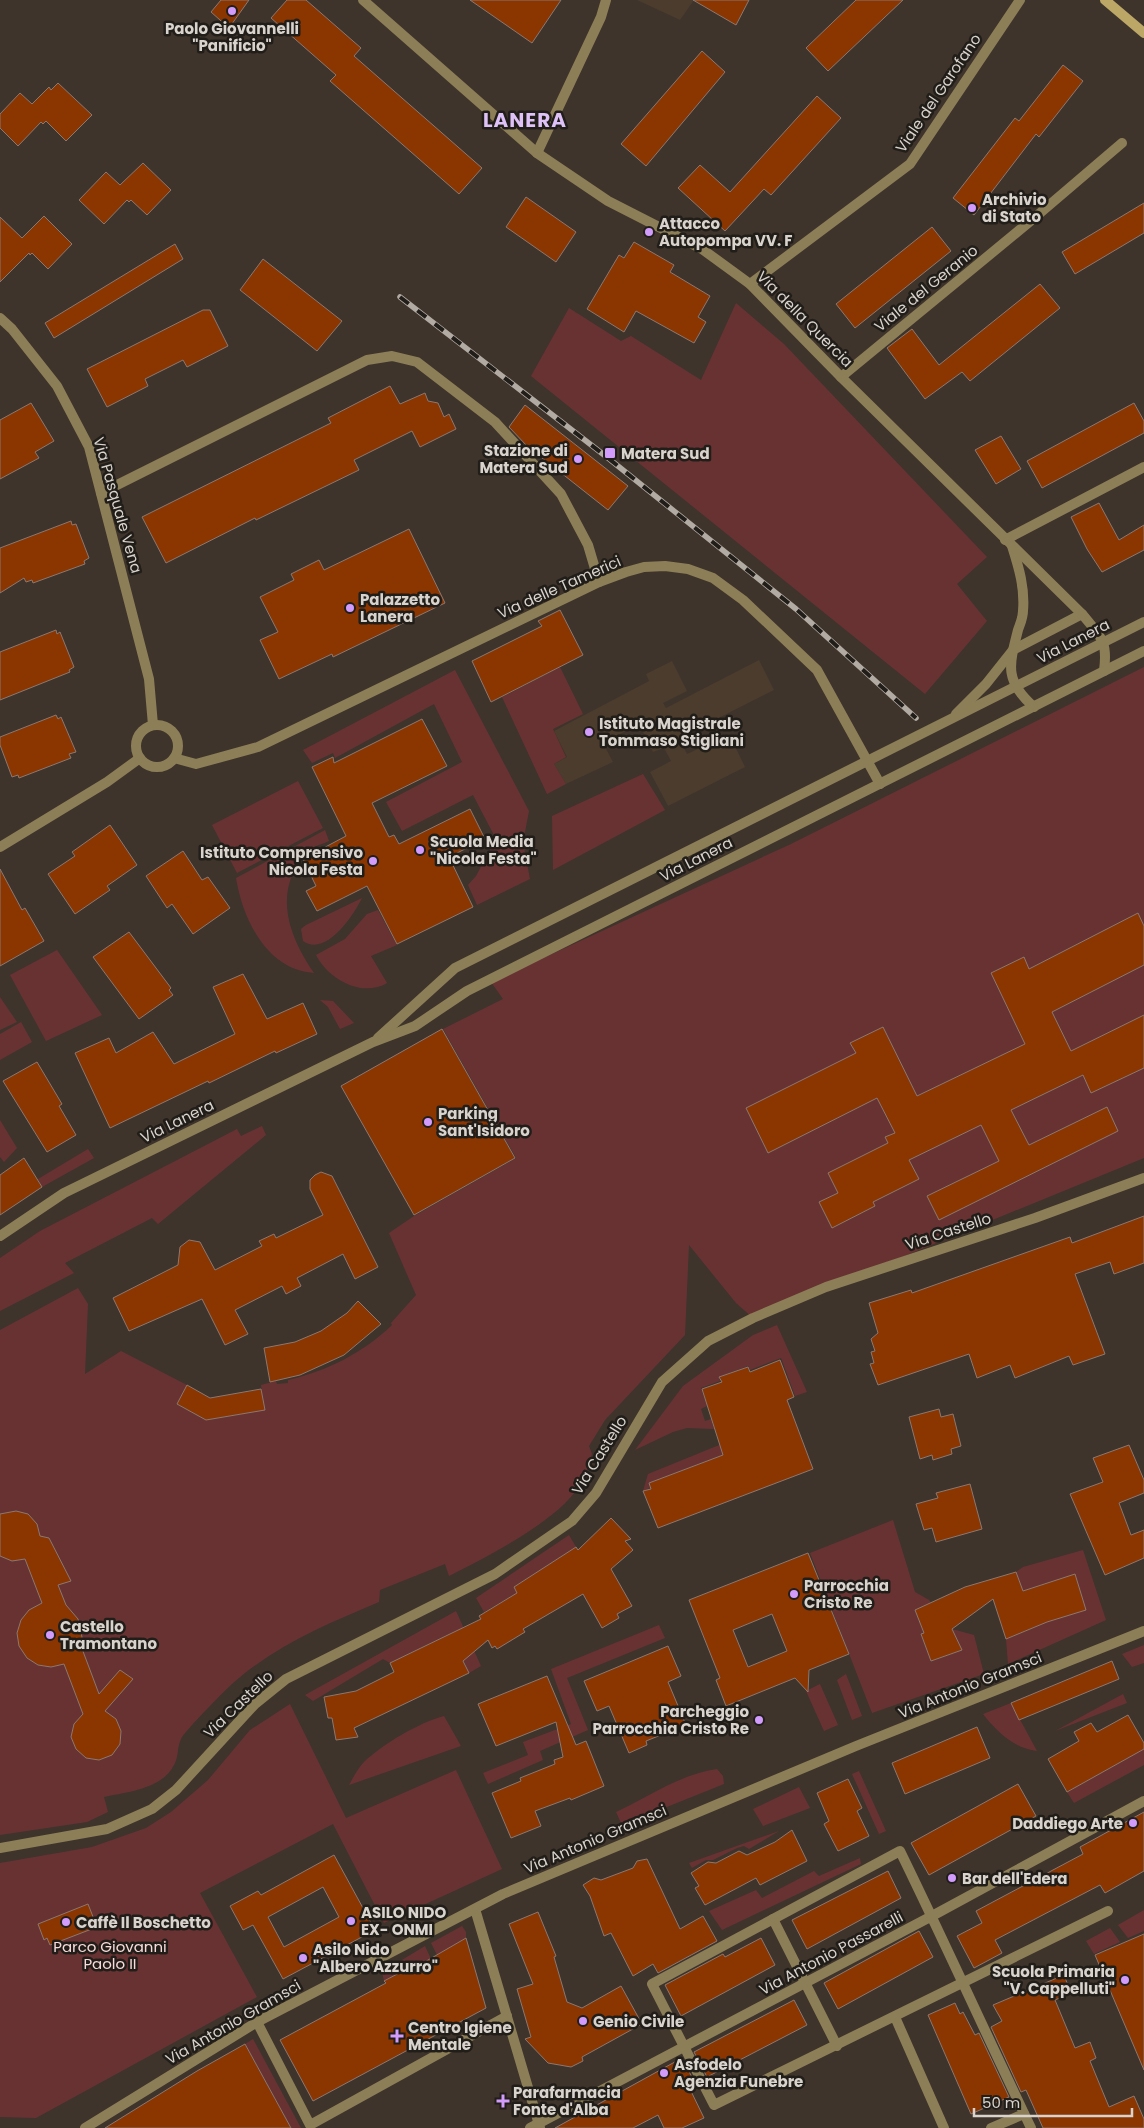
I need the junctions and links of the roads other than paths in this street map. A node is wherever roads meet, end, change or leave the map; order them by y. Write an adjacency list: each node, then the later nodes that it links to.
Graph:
1 (363, 0): 7 (street, Via della Quercia)
2 (606, 0): 7 (street)
3 (1020, 0): 8 (street, Viale del Garofano)
4 (1105, 0): 5 (main road)
5 (1144, 33)
6 (1122, 143): 10 (street, Viale del Geranio)
7 (537, 153): 8 (street, Via della Quercia)
8 (750, 284): 10 (street, Via della Quercia)
9 (0, 318): 12 (street, Via Pasquale Vena)
10 (841, 377): 13 (street, Via della Quercia)
11 (1144, 467): 13 (street)
12 (101, 493): 14 (street); 24 (street, Via Pasquale Vena)
13 (1008, 543): 15 (street, Via della Quercia); 18 (street, Via della Quercia)
14 (599, 582): 26 (street, Via delle Tamerici); 27 (street, Via delle Tamerici)
15 (1082, 614): 17 (street, Via della Quercia); 18 (street, Via Lanera)
16 (1144, 622): 17 (street, Via Lanera)
17 (1104, 642): 20 (street); 21 (street, Via Lanera)
18 (1013, 650): 21 (street, Via Lanera); 23 (street, Via Lanera)
19 (1144, 652): 20 (street, Via Lanera)
20 (1104, 671): 22 (street, Via Lanera)
21 (1016, 688): 22 (street, Via Lanera); 23 (street, Via Lanera)
22 (1034, 707): 28 (street, Via Lanera)
23 (950, 720): 27 (street, Via Lanera)
24 (153, 725): 25 (street); 26 (street)
25 (140, 758): 26 (street); 29 (street)
26 (174, 758)
27 (867, 761): 28 (street, Via delle Tamerici); 30 (street, Via Lanera)
28 (880, 784): 30 (street, Via Lanera)
29 (0, 847)
30 (373, 1042): 32 (street, Via Lanera)
31 (1144, 1178): 35 (street, Via Castello)
32 (0, 1236)
33 (1144, 1631): 36 (street, Via Antonio Gramsci)
34 (1144, 1801): 38 (street, Via Antonio Passarelli)
35 (0, 1848)
36 (475, 1908): 42 (street); 44 (street, Via Antonio Gramsci)
37 (1108, 1911): 41 (street)
38 (932, 1916): 39 (street); 40 (street, Via Antonio Passarelli); 41 (street)
39 (773, 1919): 40 (street); 45 (street)
40 (804, 1984): 45 (street, Via Antonio Passarelli); 46 (street)
41 (963, 1984): 43 (street); 47 (street)
42 (507, 2016): 44 (street); 48 (street)
43 (896, 2017): 46 (street); 50 (street)
44 (257, 2022): 49 (street, Via Antonio Gramsci)
45 (685, 2046): 46 (street); 48 (street, Via Antonio Passarelli)
46 (837, 2046)
47 (1024, 2114): 51 (street); 52 (street)
48 (536, 2126)
49 (85, 2128)
50 (944, 2128)
51 (991, 2128)
52 (1031, 2128)

